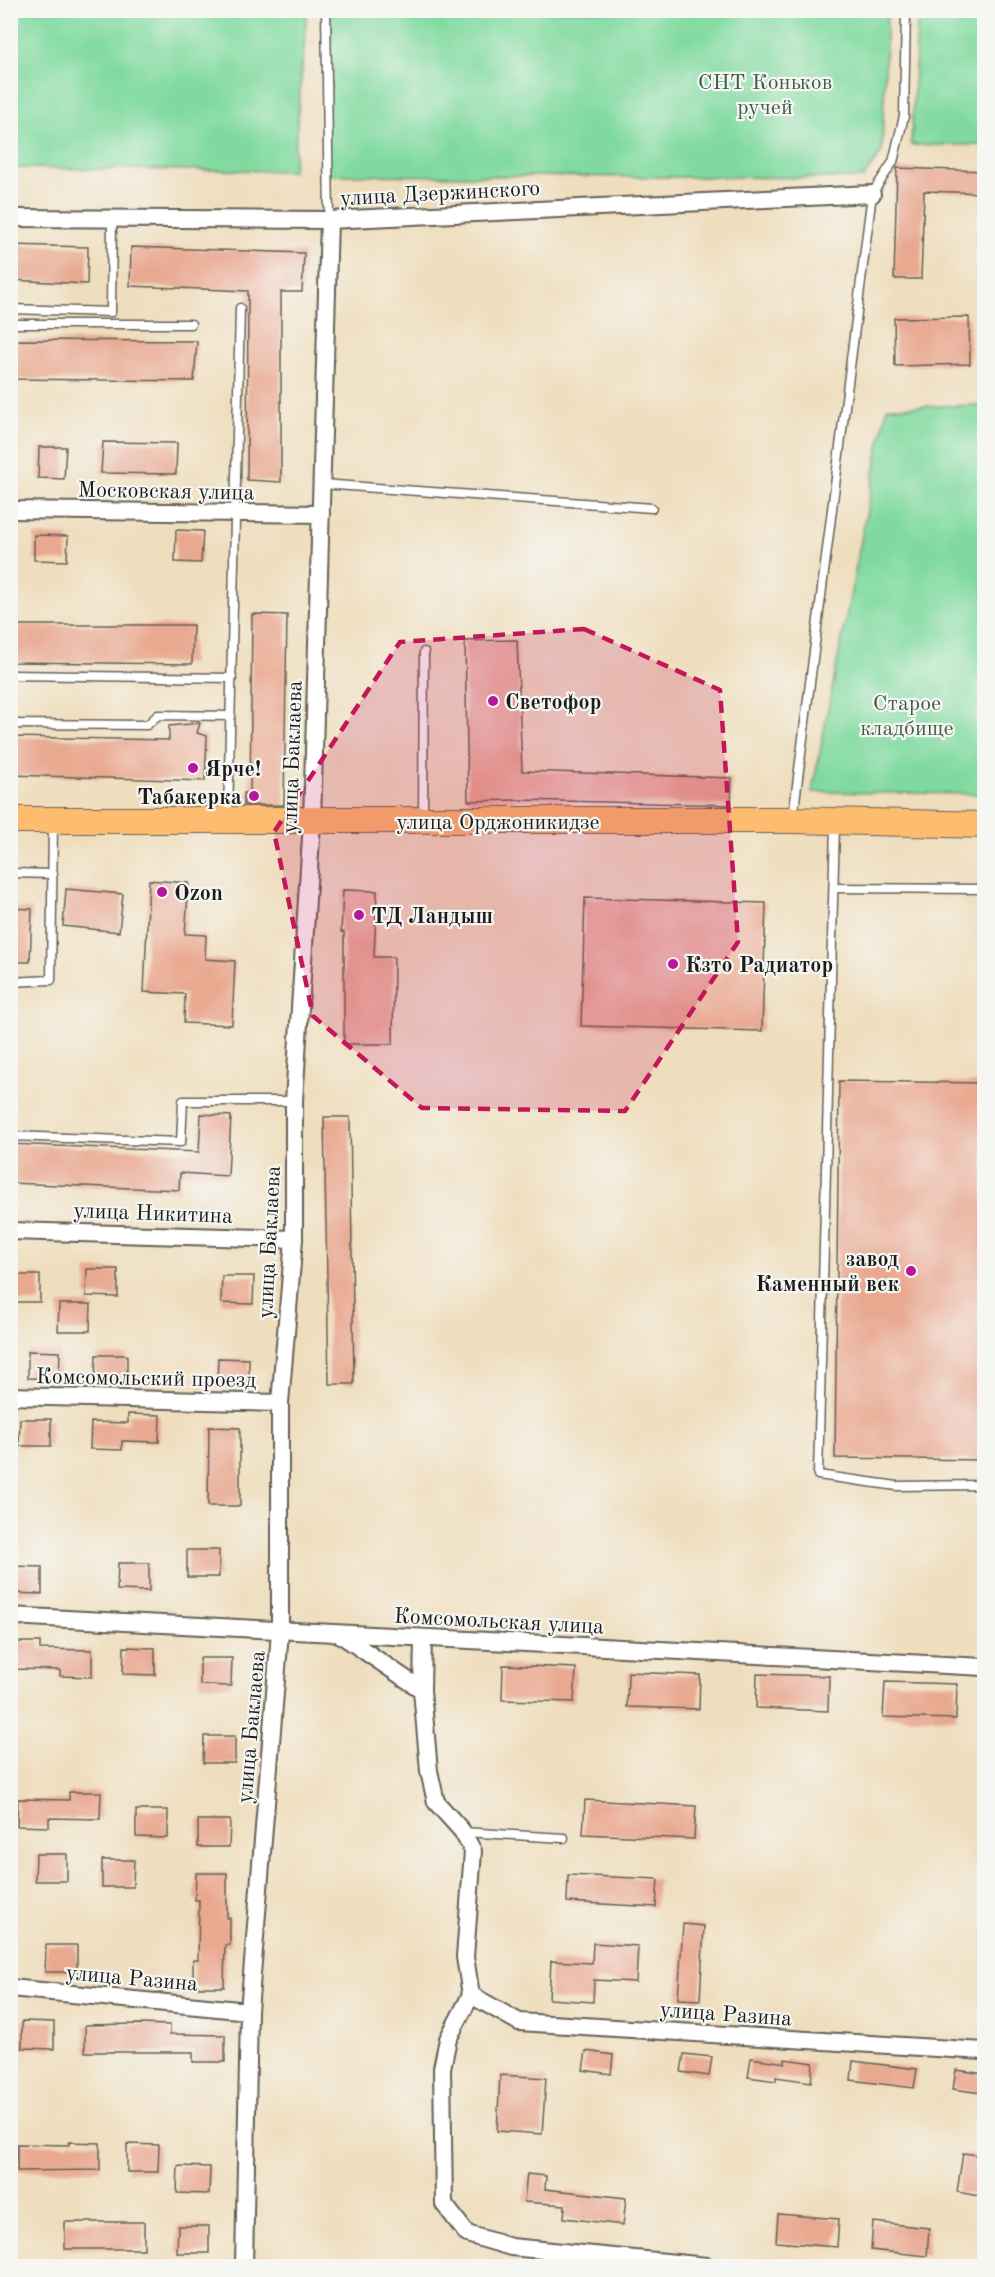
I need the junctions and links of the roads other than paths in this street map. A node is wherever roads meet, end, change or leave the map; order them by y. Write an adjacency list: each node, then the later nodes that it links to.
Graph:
1 (326, 10): 6 (lane)
2 (906, 10): 3 (lane)
3 (872, 194): 6 (street, улица Дзержинского); 25 (lane)
4 (10, 218): 5 (street, улица Дзержинского)
5 (111, 219): 6 (street, улица Дзержинского); 8 (lane)
6 (329, 220): 11 (street, улица Баклаева)
7 (240, 308): 14 (lane)
8 (10, 309)
9 (10, 324): 10 (lane)
10 (191, 324)
11 (322, 484): 12 (lane); 15 (street, улица Баклаева)
12 (652, 508)
13 (10, 510): 14 (street, Московская улица)
14 (237, 513): 15 (street, Московская улица); 18 (lane)
15 (321, 514): 26 (street, улица Баклаева)
16 (424, 652): 24 (lane)
17 (10, 675): 18 (lane)
18 (232, 678): 19 (lane)
19 (231, 716): 20 (lane); 23 (lane)
20 (10, 724)
21 (10, 820): 22 (main road, улица Орджоникидзе)
22 (53, 820): 23 (main road, улица Орджоникидзе); 30 (lane)
23 (228, 820): 26 (main road, улица Орджоникидзе)
24 (423, 820): 25 (main road, улица Орджоникидзе); 26 (main road, улица Орджоникидзе)
25 (793, 820): 27 (main road, улица Орджоникидзе)
26 (312, 822): 34 (street, улица Баклаева)
27 (835, 822): 28 (main road, улица Орджоникидзе); 31 (lane)
28 (984, 825)
29 (10, 873): 30 (lane)
30 (53, 874): 33 (lane)
31 (834, 888): 32 (lane); 40 (lane)
32 (984, 889)
33 (10, 982)
34 (294, 1101): 35 (lane); 37 (street, улица Баклаева)
35 (10, 1136)
36 (10, 1231): 37 (street, улица Никитина)
37 (294, 1239): 39 (street, улица Баклаева)
38 (10, 1396): 39 (street, Комсомольский проезд)
39 (280, 1403): 42 (street, улица Баклаева)
40 (984, 1485)
41 (10, 1616): 42 (street, Комсомольская улица)
42 (280, 1632): 43 (street, Комсомольская улица); 51 (street, улица Баклаева)
43 (341, 1635): 44 (street, Комсомольская улица); 46 (street)
44 (423, 1638): 45 (street, Комсомольская улица); 46 (street)
45 (984, 1668)
46 (422, 1690): 47 (street)
47 (462, 1832): 48 (lane); 50 (street)
48 (564, 1838)
49 (10, 1988): 51 (street, улица Разина)
50 (471, 1995): 52 (street, улица Разина); 54 (street)
51 (249, 2011): 53 (street, улица Баклаева)
52 (984, 2051)
53 (244, 2266)
54 (707, 2266)

